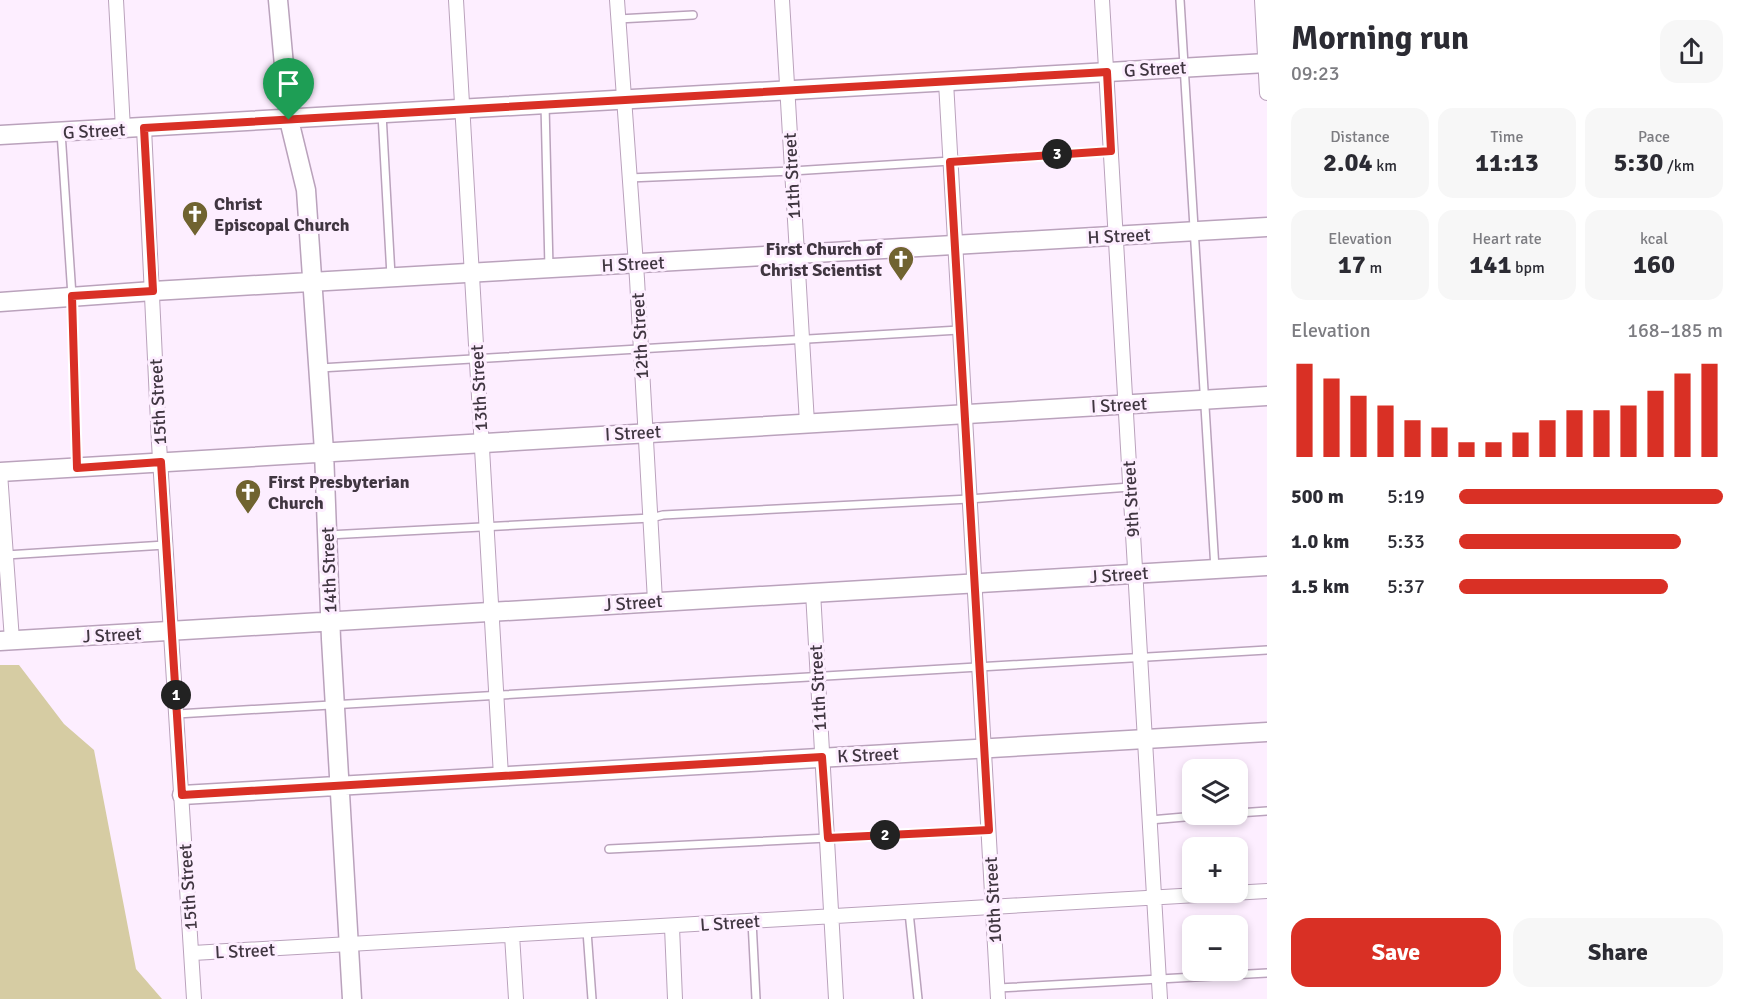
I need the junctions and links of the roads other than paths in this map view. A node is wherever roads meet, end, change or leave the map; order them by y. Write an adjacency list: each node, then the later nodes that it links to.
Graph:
1 (116, 0): 23 (street)
2 (278, 0): 21 (street, 14th Street)
3 (456, 0): 19 (street, 13th Street)
4 (616, 0): 10 (street, 12th Street)
5 (782, 0): 15 (street, 11th Street)
6 (1102, 0): 13 (street, 9th Street)
7 (1180, 0): 12 (lane)
8 (1262, 0): 11 (street)
9 (693, 15): 10 (lane)
10 (618, 19): 17 (street, 12th Street)
11 (1266, 63): 12 (street, G Street); 16 (street)
12 (1184, 67): 13 (street, G Street); 31 (lane)
13 (1107, 72): 14 (street, G Street); 26 (street, 9th Street)
14 (946, 82): 15 (street, G Street); 27 (street, 10th Street)
15 (787, 90): 17 (street, G Street); 28 (street, 11th Street)
16 (1267, 93)
17 (622, 100): 18 (street, G Street); 29 (street, 12th Street)
18 (544, 105): 19 (street, G Street); 36 (lane)
19 (462, 110): 20 (street, G Street); 37 (street, 13th Street)
20 (382, 114): 21 (street, G Street); 38 (lane)
21 (289, 120): 22 (street, G Street); 39 (street, 14th Street)
22 (144, 128): 23 (street, G Street); 40 (street, 15th Street)
23 (123, 129): 24 (street, G Street)
24 (60, 132): 25 (street, G Street); 41 (lane)
25 (0, 135)
26 (1111, 151): 27 (lane); 32 (street, 9th Street)
27 (950, 162): 28 (lane); 33 (street, 10th Street)
28 (792, 171): 29 (lane); 34 (street, 11th Street)
29 (628, 178): 35 (street, 12th Street)
30 (1267, 227): 31 (street, H Street)
31 (1196, 232): 32 (street, H Street); 49 (lane)
32 (1116, 236): 33 (street, H Street); 50 (street, 9th Street)
33 (954, 246): 34 (street, H Street); 43 (street, 10th Street)
34 (797, 255): 35 (street, H Street); 44 (street, 11th Street)
35 (635, 263): 36 (street, H Street); 45 (street, 12th Street)
36 (549, 269): 37 (street, H Street)
37 (473, 273): 38 (street, H Street); 46 (street, 13th Street)
38 (391, 278): 39 (street, H Street)
39 (312, 283): 40 (street, H Street); 47 (street, 14th Street)
40 (153, 291): 41 (street, H Street); 56 (street, 15th Street)
41 (72, 296): 42 (street, H Street); 57 (lane)
42 (0, 302)
43 (959, 330): 44 (lane); 51 (street, 10th Street)
44 (802, 339): 45 (lane); 52 (street, 11th Street)
45 (640, 348): 46 (lane); 53 (street, 12th Street)
46 (477, 358): 47 (lane); 54 (street, 13th Street)
47 (317, 368): 55 (street, 14th Street)
48 (1267, 396): 49 (street, I Street)
49 (1205, 400): 50 (street, I Street); 67 (lane)
50 (1126, 405): 51 (street, I Street); 59 (street, 9th Street)
51 (963, 414): 52 (street, I Street); 60 (street, 10th Street)
52 (807, 423): 53 (street, I Street)
53 (645, 433): 54 (street, I Street); 61 (street, 12th Street)
54 (481, 442): 55 (street, I Street); 62 (street, 13th Street)
55 (324, 451): 56 (street, I Street); 63 (street, 14th Street)
56 (161, 462): 57 (street, I Street); 64 (street, 15th Street)
57 (77, 468): 58 (street, I Street)
58 (0, 472): 65 (street)
59 (1131, 487): 60 (lane); 68 (street, 9th Street)
60 (969, 499): 61 (lane); 69 (street, 10th Street)
61 (651, 518): 62 (lane); 71 (street, 12th Street)
62 (486, 528): 63 (lane); 72 (street, 13th Street)
63 (328, 535): 73 (street, 14th Street)
64 (166, 545): 65 (lane); 74 (street, 15th Street)
65 (6, 555): 75 (street)
66 (1267, 566): 67 (street, J Street)
67 (1215, 569): 68 (street, J Street)
68 (1136, 574): 69 (street, J Street); 77 (street, 9th Street)
69 (973, 584): 70 (street, J Street); 78 (street, 10th Street)
70 (813, 592): 71 (street, J Street); 79 (street, 11th Street)
71 (655, 601): 72 (street, J Street)
72 (491, 612): 73 (street, J Street); 80 (street, 13th Street)
73 (330, 621): 74 (street, J Street); 81 (street, 14th Street)
74 (172, 632): 75 (street, J Street); 82 (street, 15th Street)
75 (6, 640)
76 (1267, 650): 77 (lane)
77 (1141, 658): 78 (lane); 84 (street, 9th Street)
78 (980, 667): 79 (lane); 85 (street, 10th Street)
79 (818, 677): 80 (lane); 86 (street, 11th Street)
80 (498, 696): 81 (lane); 87 (street, 13th Street)
81 (335, 706): 82 (lane); 88 (street, 14th Street)
82 (177, 714): 89 (street, 15th Street)
83 (1267, 732): 84 (street, K Street)
84 (1145, 738): 85 (street, K Street); 93 (street, 9th Street)
85 (984, 748): 86 (street, K Street); 94 (street, 10th Street)
86 (822, 757): 87 (street, K Street); 95 (street, 11th Street)
87 (501, 776): 88 (street, K Street)
88 (340, 785): 89 (street, K Street); 106 (street, 14th Street)
89 (182, 795): 107 (street, 15th Street)
90 (1267, 811): 91 (lane)
91 (1248, 812)
92 (1182, 817): 93 (lane)
93 (1150, 820): 98 (street, 9th Street)
94 (989, 830): 95 (lane); 99 (street, 10th Street)
95 (828, 838): 96 (lane); 101 (street, 11th Street)
96 (609, 849)
97 (1267, 891): 98 (street, L Street)
98 (1155, 898): 99 (street, L Street); 109 (street, 9th Street)
99 (993, 909): 100 (street, L Street); 110 (street, 10th Street)
100 (909, 912): 101 (street, L Street); 118 (lane)
101 (831, 917): 102 (street, L Street); 117 (street, 11th Street)
102 (752, 921): 103 (street, L Street); 116 (lane)
103 (672, 927): 104 (street, L Street); 115 (street)
104 (587, 931): 105 (street, L Street); 114 (lane)
105 (512, 935): 106 (street, L Street); 113 (street)
106 (349, 945): 107 (street, L Street); 112 (street, 14th Street)
107 (193, 953): 111 (street, 15th Street)
108 (1267, 973): 109 (lane)
109 (1159, 979): 110 (lane); 119 (street, 9th Street)
110 (998, 994)
111 (194, 999)
112 (352, 999)
113 (516, 999)
114 (592, 999)
115 (675, 999)
116 (756, 999)
117 (836, 999)
118 (918, 999)
119 (1161, 999)

